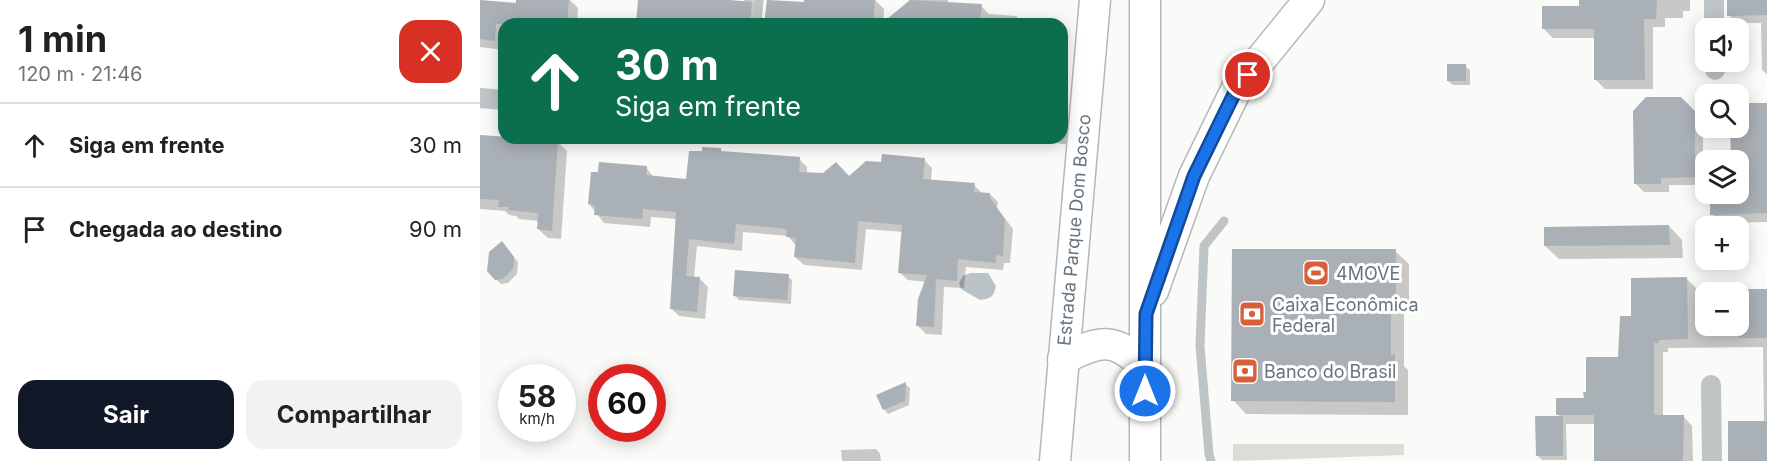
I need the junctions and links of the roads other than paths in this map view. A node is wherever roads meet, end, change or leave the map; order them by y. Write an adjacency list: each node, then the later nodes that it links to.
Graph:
1 (759, 0): 6 (lane)
2 (1095, 0): 10 (main road, Estrada Parque Dom Bosco)
3 (1145, 0): 12 (main road)
4 (1308, 0): 12 (main road)
5 (1714, 0): 7 (street)
6 (758, 18)
7 (1714, 18)
8 (480, 98): 9 (street)
9 (498, 100)
10 (1072, 134): 13 (main road, Estrada Parque Dom Bosco)
11 (1224, 221): 18 (lane)
12 (1146, 314): 14 (main road)
13 (1063, 359): 14 (main road); 16 (main road, Estrada Parque Dom Bosco)
14 (1145, 368): 17 (main road)
15 (1711, 385): 19 (street)
16 (1055, 461)
17 (1145, 461)
18 (1211, 461)
19 (1712, 461)

